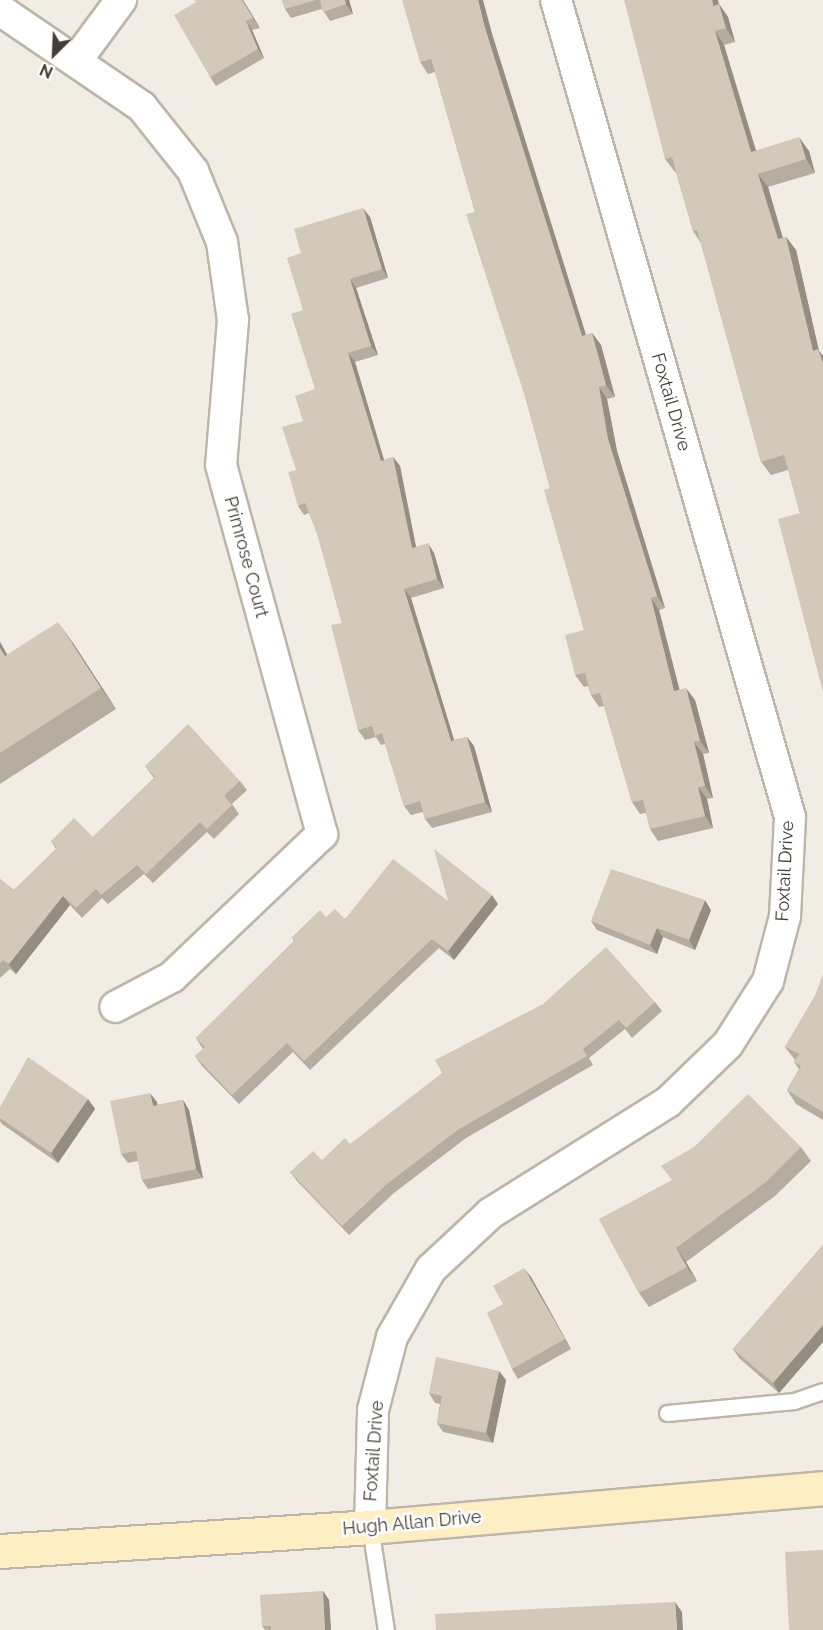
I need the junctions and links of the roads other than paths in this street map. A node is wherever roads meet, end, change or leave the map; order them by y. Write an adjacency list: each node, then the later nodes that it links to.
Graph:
1 (121, 0): 4 (street)
2 (556, 0): 9 (street, Foxtail Drive)
3 (0, 10): 4 (street)
4 (75, 61): 5 (street, Primrose Court)
5 (115, 1007)
6 (823, 1391): 7 (lane)
7 (667, 1413)
8 (823, 1488): 9 (main road, Hugh Allan Drive)
9 (370, 1527): 10 (main road, Hugh Allan Drive); 11 (lane)
10 (0, 1551)
11 (386, 1630)

